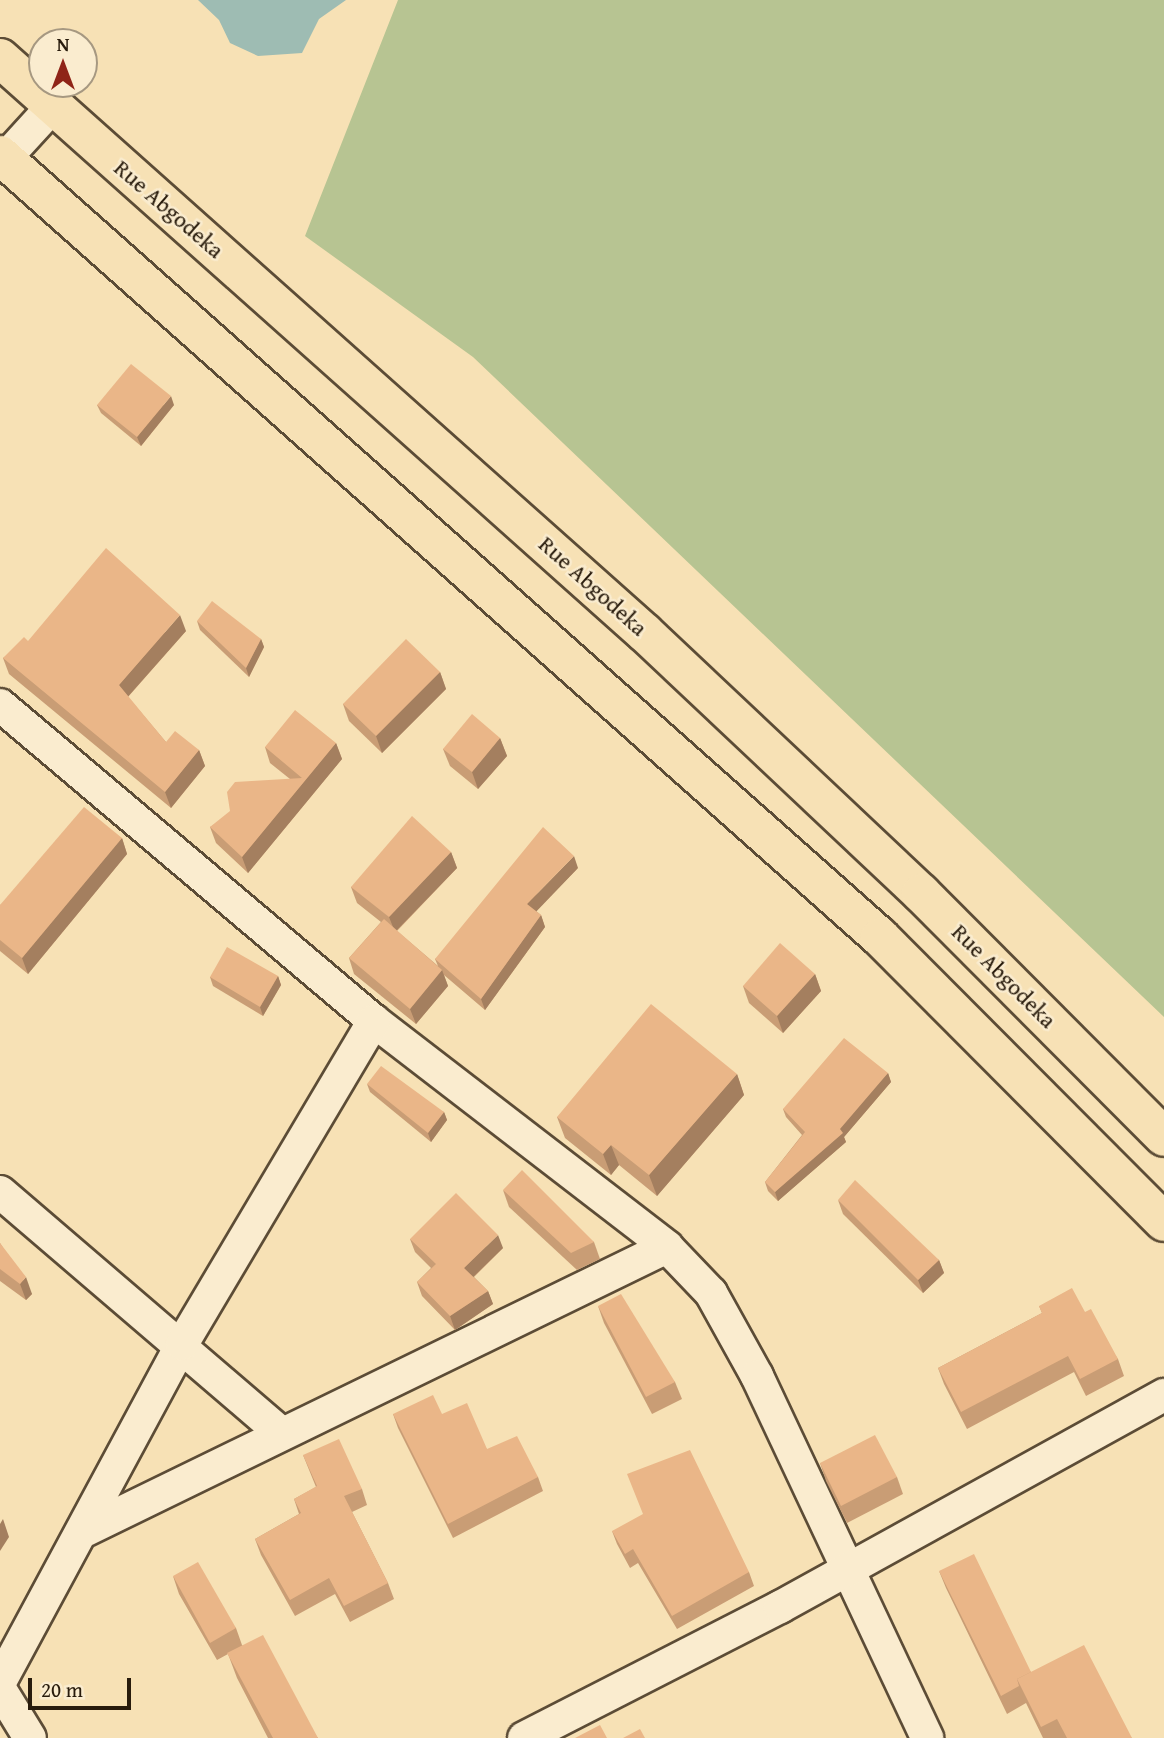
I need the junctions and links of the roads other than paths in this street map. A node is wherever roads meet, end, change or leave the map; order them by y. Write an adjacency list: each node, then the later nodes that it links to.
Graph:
1 (0, 58): 2 (main road, Rue Abgodeka)
2 (52, 107): 3 (street); 6 (main road, Rue Abgodeka)
3 (2, 159): 8 (main road)
4 (0, 705): 5 (street)
5 (374, 1021): 9 (street); 10 (street)
6 (1164, 1137)
7 (0, 1192): 10 (street)
8 (1164, 1222)
9 (667, 1247): 12 (street); 14 (street)
10 (182, 1344): 12 (street); 13 (street)
11 (1164, 1395): 14 (street)
12 (281, 1433): 13 (street)
13 (86, 1530): 15 (street)
14 (845, 1570): 18 (street); 19 (street)
15 (0, 1682)
16 (0, 1689): 17 (street)
17 (30, 1738)
18 (524, 1738)
19 (927, 1738)

